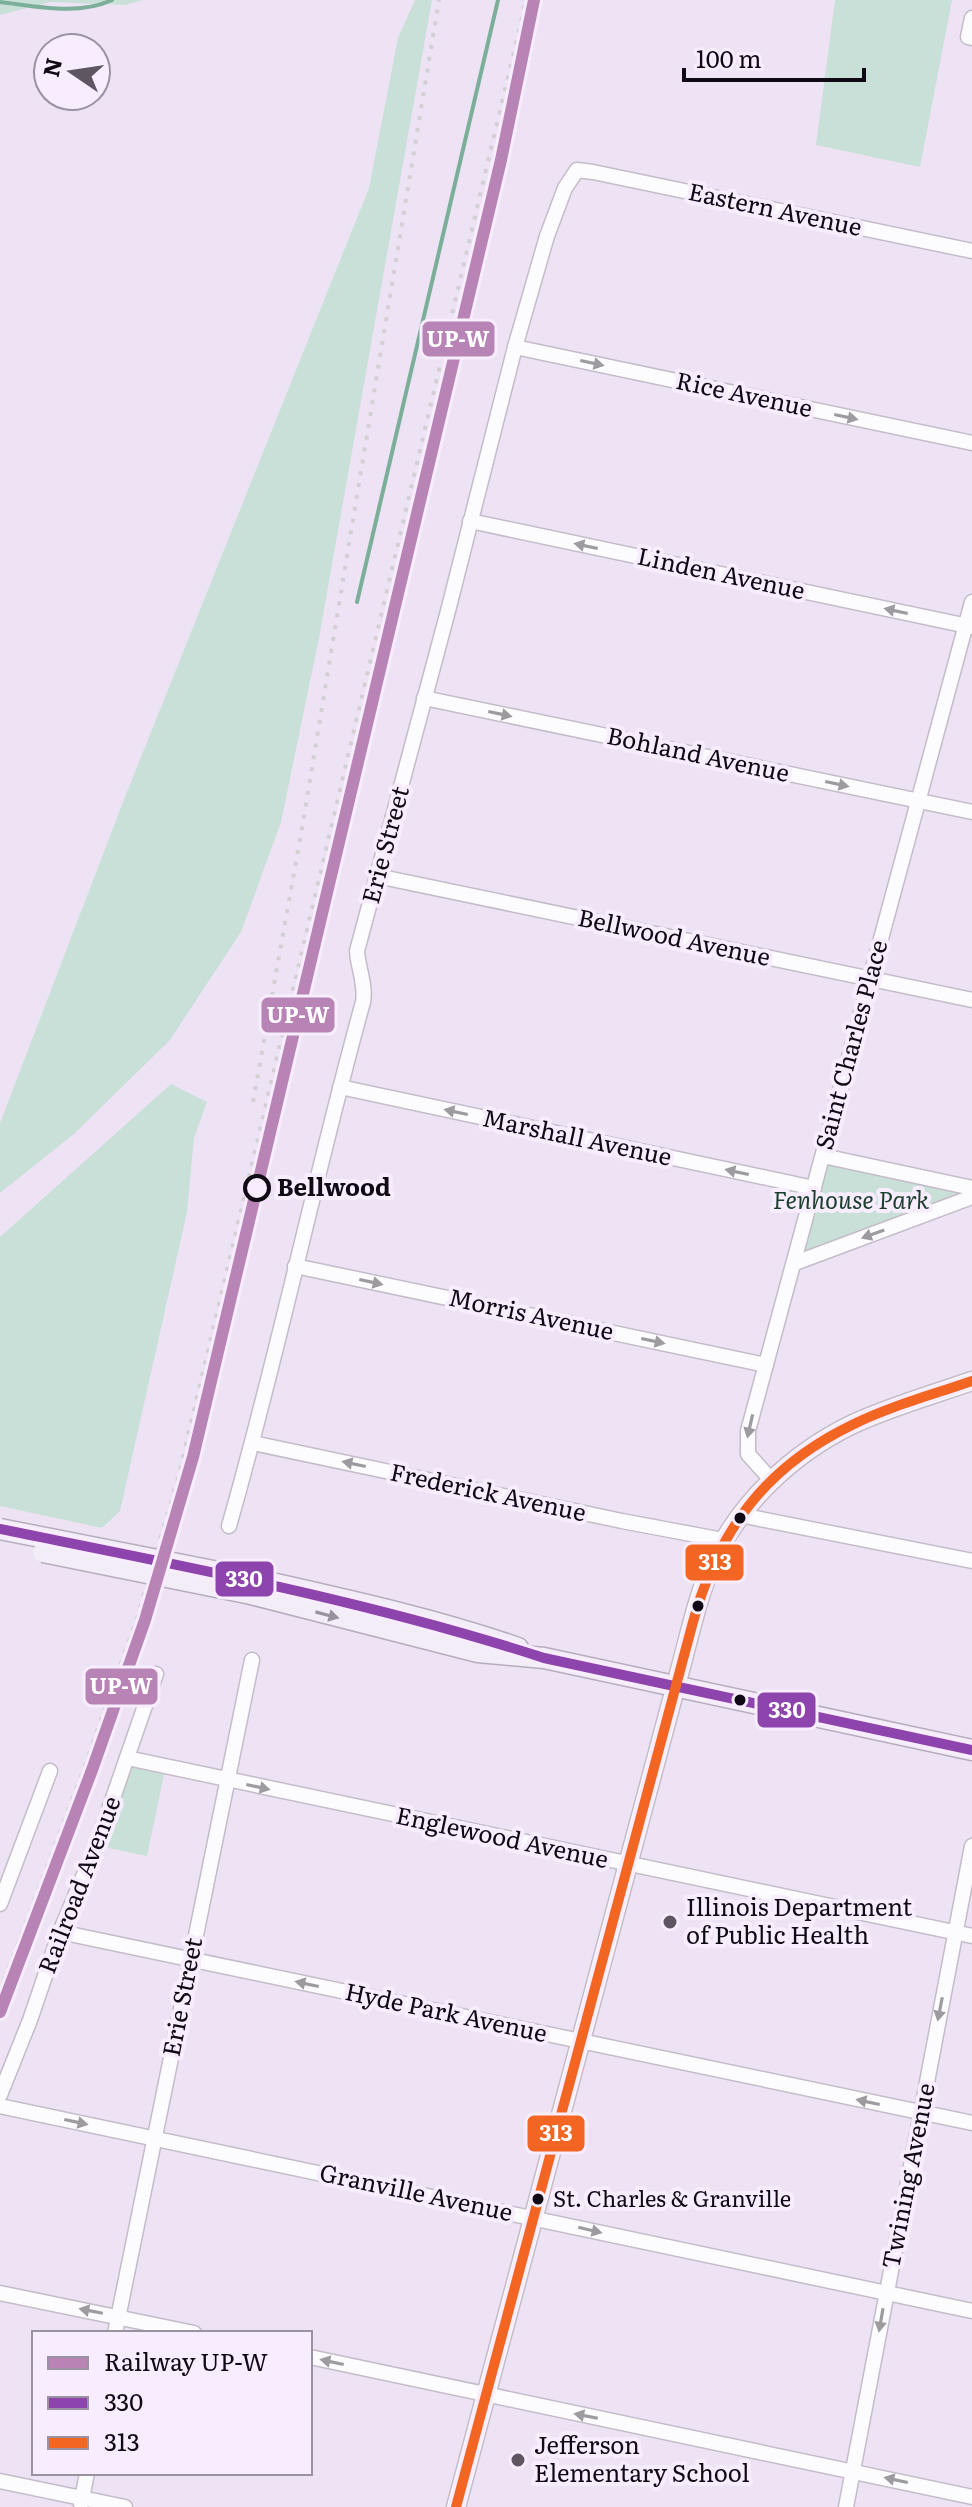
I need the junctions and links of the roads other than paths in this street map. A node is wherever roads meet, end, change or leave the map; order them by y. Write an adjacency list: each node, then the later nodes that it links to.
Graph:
1 (972, 18): 2 (street)
2 (970, 38)
3 (577, 170): 4 (street, Eastern Avenue); 5 (street, Erie Street)
4 (972, 251)
5 (515, 347): 6 (street, Rice Avenue, one-way to 6); 7 (street, Erie Street)
6 (972, 443)
7 (470, 521): 9 (street, Linden Avenue, one-way to 7); 10 (street, Erie Street)
8 (972, 602): 9 (street, Saint Charles Place)
9 (968, 626): 11 (street, Saint Charles Place)
10 (424, 698): 11 (street, Bohland Avenue, one-way to 11); 13 (street, Erie Street)
11 (918, 801): 12 (street, Bohland Avenue); 14 (street, Saint Charles Place)
12 (972, 812)
13 (377, 876): 14 (street, Bellwood Avenue); 16 (street, Erie Street)
14 (870, 979): 15 (street, Bellwood Avenue); 17 (street, Saint Charles Place)
15 (972, 1000)
16 (340, 1087): 18 (street, Marshall Avenue, one-way to 16); 22 (street, Erie Street)
17 (823, 1156): 18 (street, Saint Charles Place); 19 (street)
18 (814, 1188): 21 (street, Saint Charles Place)
19 (972, 1188)
20 (972, 1197): 21 (street, one-way to 21)
21 (795, 1263): 23 (street, Saint Charles Place)
22 (295, 1266): 23 (street, Morris Avenue, one-way to 23); 25 (street, Erie Street)
23 (766, 1365): 26 (street, Saint Charles Place, one-way to 26)
24 (972, 1381): 26 (main road)
25 (253, 1443): 28 (street, Erie Street); 30 (street, Frederick Avenue, one-way to 25)
26 (772, 1481): 27 (main road)
27 (740, 1515): 30 (main road); 32 (street)
28 (229, 1526)
29 (0, 1529): 33 (main road, bridge)
30 (723, 1540): 36 (main road)
31 (0, 1543): 33 (main road, bridge)
32 (972, 1561)
33 (253, 1587): 36 (main road)
34 (252, 1660): 40 (street, Erie Street)
35 (156, 1674): 38 (street, Railroad Avenue)
36 (676, 1685): 37 (main road); 42 (main road)
37 (972, 1750)
38 (127, 1758): 40 (street, Englewood Avenue); 44 (street, Railroad Avenue)
39 (50, 1771): 43 (street)
40 (227, 1781): 42 (street, Englewood Avenue, one-way to 42); 47 (street, Erie Street)
41 (972, 1846): 45 (street, Twining Avenue)
42 (630, 1865): 45 (street, Englewood Avenue); 48 (main road)
43 (0, 1904)
44 (60, 1932): 47 (street, Hyde Park Avenue); 49 (street, Railroad Avenue)
45 (955, 1933): 46 (street, Englewood Avenue); 51 (street, Twining Avenue, one-way to 51)
46 (972, 1936)
47 (191, 1959): 48 (street, Hyde Park Avenue, one-way to 47); 53 (street, Erie Street)
48 (582, 2042): 51 (street, Hyde Park Avenue, one-way to 48); 54 (main road)
49 (0, 2095)
50 (0, 2106): 53 (street, Granville Avenue, one-way to 53)
51 (921, 2113): 52 (street, Hyde Park Avenue); 56 (street, Twining Avenue)
52 (972, 2123)
53 (155, 2138): 54 (street, Granville Avenue); 58 (street, Erie Street)
54 (534, 2218): 56 (street, Granville Avenue, one-way to 56); 62 (main road)
55 (0, 2293): 58 (street, one-way to 55)
56 (886, 2293): 57 (street, Granville Avenue); 63 (street, Twining Avenue, one-way to 63)
57 (972, 2311)
58 (119, 2317): 59 (street, Erie Street); 60 (street)
59 (116, 2331)
60 (185, 2331)
61 (312, 2357): 62 (street, one-way to 61)
62 (486, 2395): 63 (street, one-way to 62); 69 (main road)
63 (853, 2471): 66 (street, one-way to 63); 70 (street, Twining Avenue)
64 (87, 2475): 67 (street)
65 (0, 2481): 67 (street)
66 (972, 2497)
67 (82, 2503): 68 (street)
68 (125, 2507)
69 (456, 2507)
70 (846, 2507)

